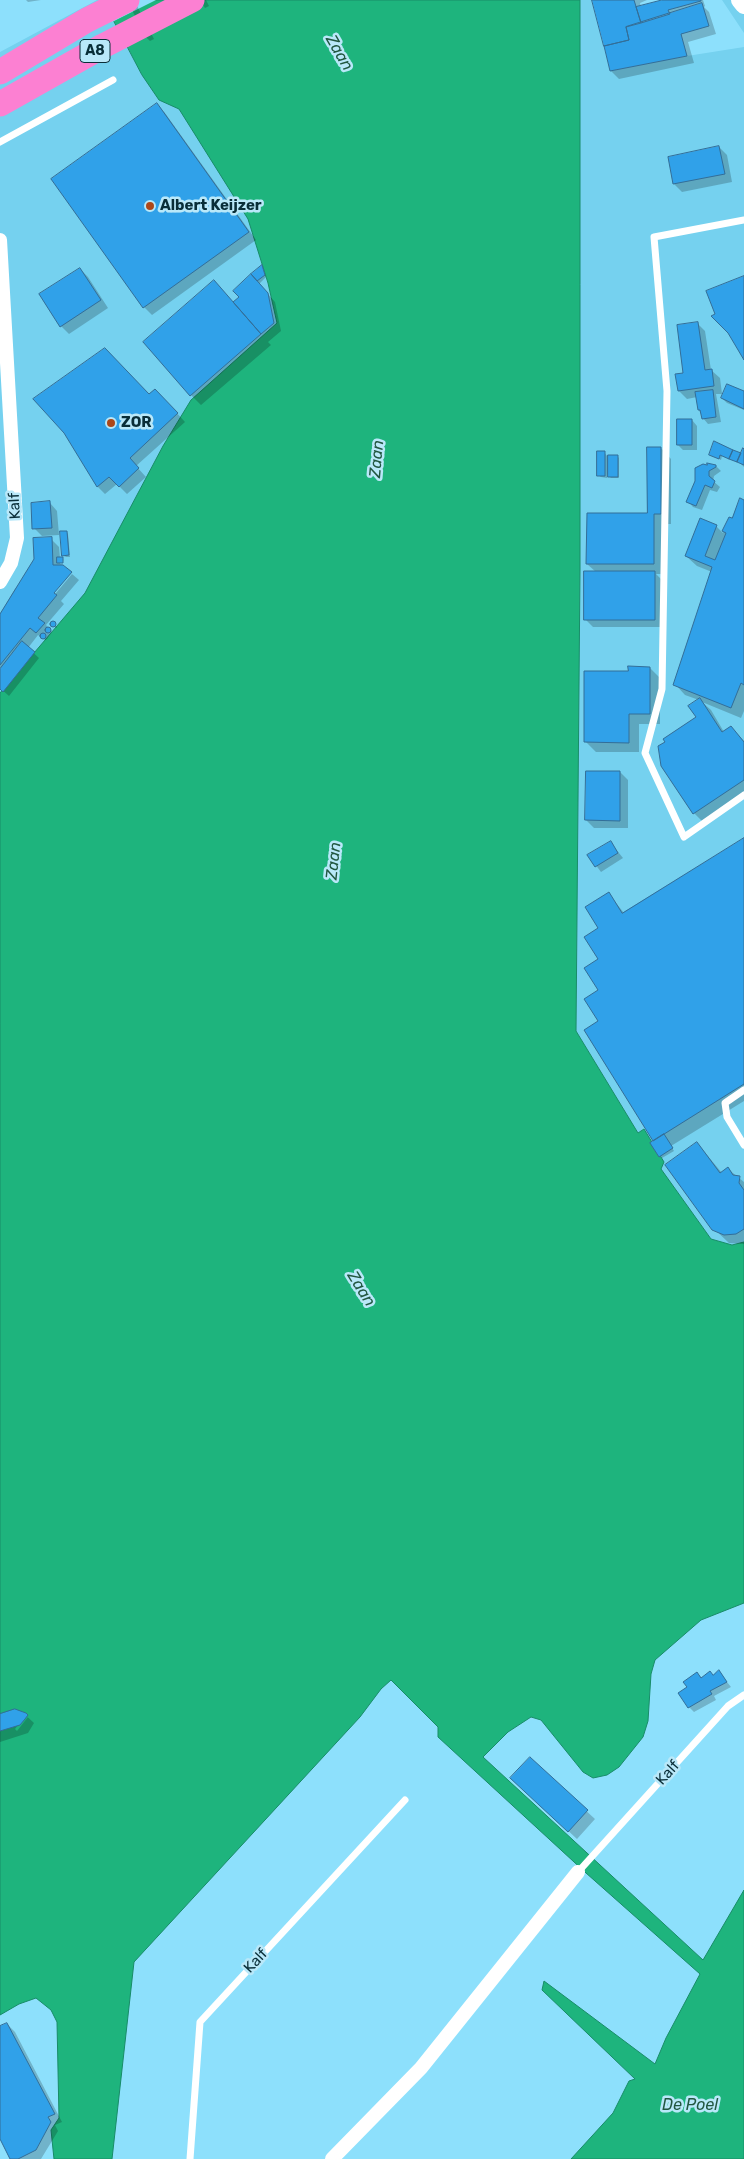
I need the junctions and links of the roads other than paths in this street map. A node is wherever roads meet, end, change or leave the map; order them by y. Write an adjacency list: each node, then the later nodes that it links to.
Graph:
1 (127, 0): 5 (highway, A8)
2 (192, 0): 7 (highway, A8)
3 (740, 0): 4 (street)
4 (744, 6)
5 (0, 72)
6 (113, 80): 8 (lane)
7 (0, 104)
8 (0, 142)
9 (744, 220): 12 (lane)
10 (0, 240): 11 (street, Kalf)
11 (0, 582)
12 (744, 795)
13 (744, 1090): 14 (lane)
14 (744, 1145)
15 (744, 1695): 17 (lane, Kalf)
16 (405, 1800): 18 (lane, Kalf)
17 (578, 1872): 19 (street)
18 (190, 2159)
19 (332, 2159)

